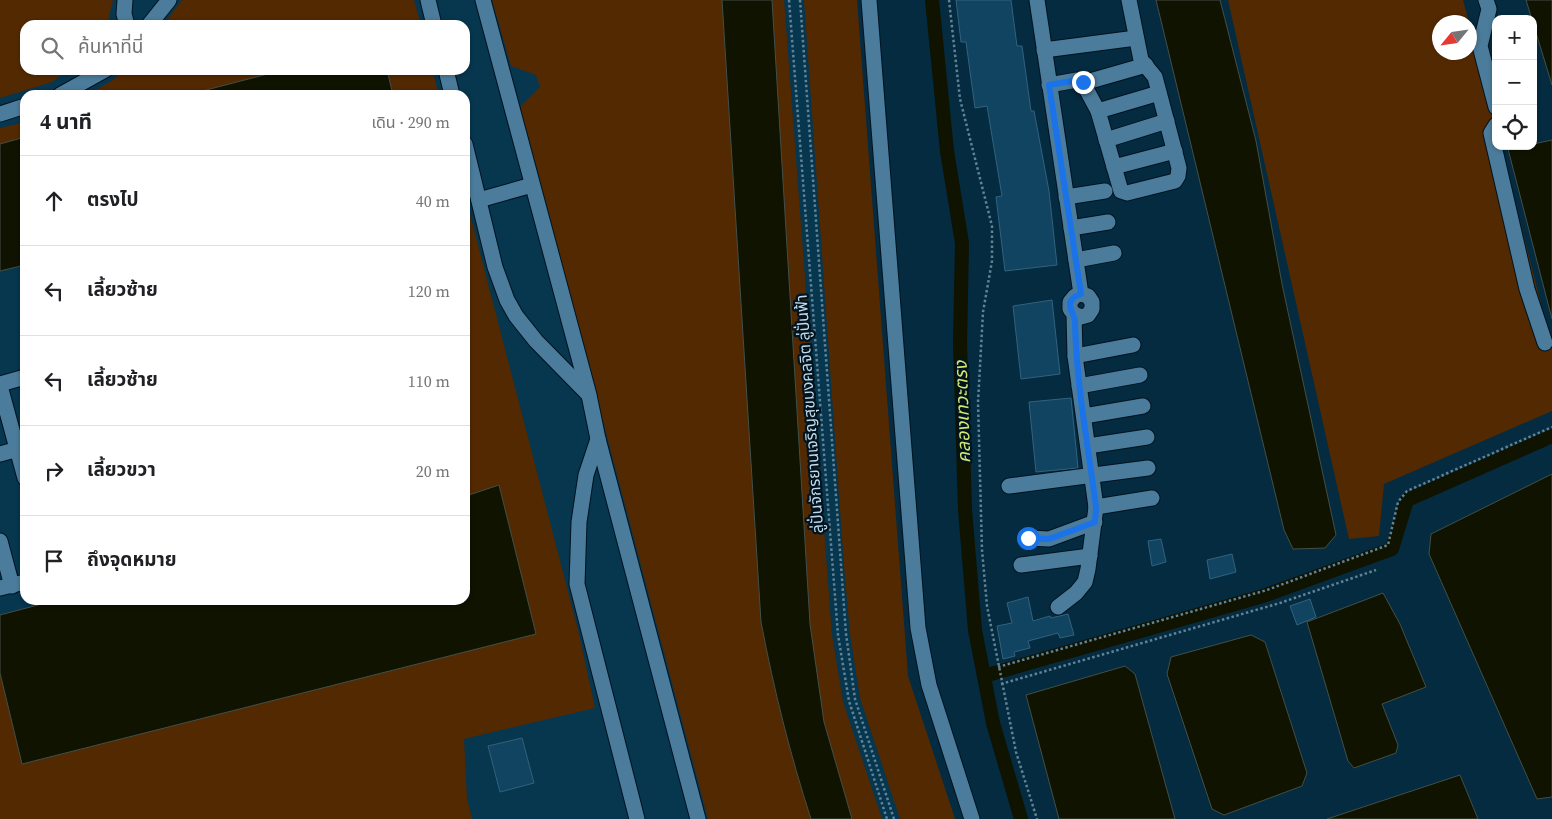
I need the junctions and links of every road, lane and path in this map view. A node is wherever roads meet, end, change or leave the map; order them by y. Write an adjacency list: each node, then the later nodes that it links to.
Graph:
1 (125, 0): 12 (street)
2 (170, 0): 13 (street)
3 (428, 0): 14 (street)
4 (483, 0): 35 (street)
5 (789, 0): 76 (path, ลู่ปั่นจักรยานเจริญสุขมงคลจิต ลู่ปั่นฟ้า)
6 (800, 0): 77 (path)
7 (869, 0): 78 (street)
8 (949, 0): 72 (path)
9 (1037, 0): 16 (street)
10 (1129, 0): 15 (street)
11 (1487, 5): 25 (street)
12 (126, 20)
13 (153, 20)
14 (433, 20)
15 (1136, 38): 16 (street); 17 (street)
16 (1044, 50): 21 (street)
17 (1146, 65): 20 (street); 24 (street)
18 (96, 75): 22 (street)
19 (447, 75): 23 (street)
20 (1083, 82): 21 (street); 27 (street)
21 (1049, 85): 37 (street)
22 (69, 90)
23 (451, 90)
24 (1159, 93): 27 (street); 29 (street)
25 (1495, 105)
26 (20, 108): 28 (street)
27 (1098, 111): 30 (street)
28 (0, 114)
29 (1167, 121): 30 (street); 32 (street)
30 (1106, 140): 34 (street)
31 (1495, 150): 43 (street)
32 (1175, 151): 34 (street); 34 (street)
33 (470, 164): 38 (street)
34 (1114, 166)
35 (532, 185): 38 (street); 50 (street)
36 (1105, 191): 37 (street)
37 (1066, 197): 40 (street)
38 (479, 200): 50 (street)
39 (1108, 222): 40 (street)
40 (1071, 228): 42 (street)
41 (1114, 253): 42 (street)
42 (1076, 260): 45 (street)
43 (1546, 344)
44 (1133, 345): 45 (street)
45 (1076, 356): 49 (street)
46 (1140, 375): 49 (street)
47 (20, 379): 48 (street)
48 (0, 385): 56 (street)
49 (1079, 386): 52 (street)
50 (589, 395): 55 (street)
51 (1142, 406): 52 (street)
52 (1084, 416): 57 (street)
53 (1552, 427): 72 (path)
54 (1147, 438): 57 (street)
55 (598, 440): 74 (street); 75 (street)
56 (20, 442)
57 (1088, 446): 61 (street)
58 (20, 449): 59 (street)
59 (0, 454)
60 (1148, 468): 61 (street)
61 (1092, 476): 62 (street); 64 (street)
62 (1009, 486)
63 (1152, 498): 64 (street)
64 (1095, 514): 65 (street); 67 (street)
65 (1028, 538)
66 (0, 541): 70 (street)
67 (1090, 556): 68 (street); 71 (street)
68 (1021, 565)
69 (1376, 570): 73 (path)
70 (12, 586)
71 (1058, 607)
72 (998, 667): 73 (path)
73 (1001, 684): 79 (path)
74 (637, 819)
75 (698, 819)
76 (887, 819)
77 (894, 819)
78 (972, 819)
79 (1037, 819)

